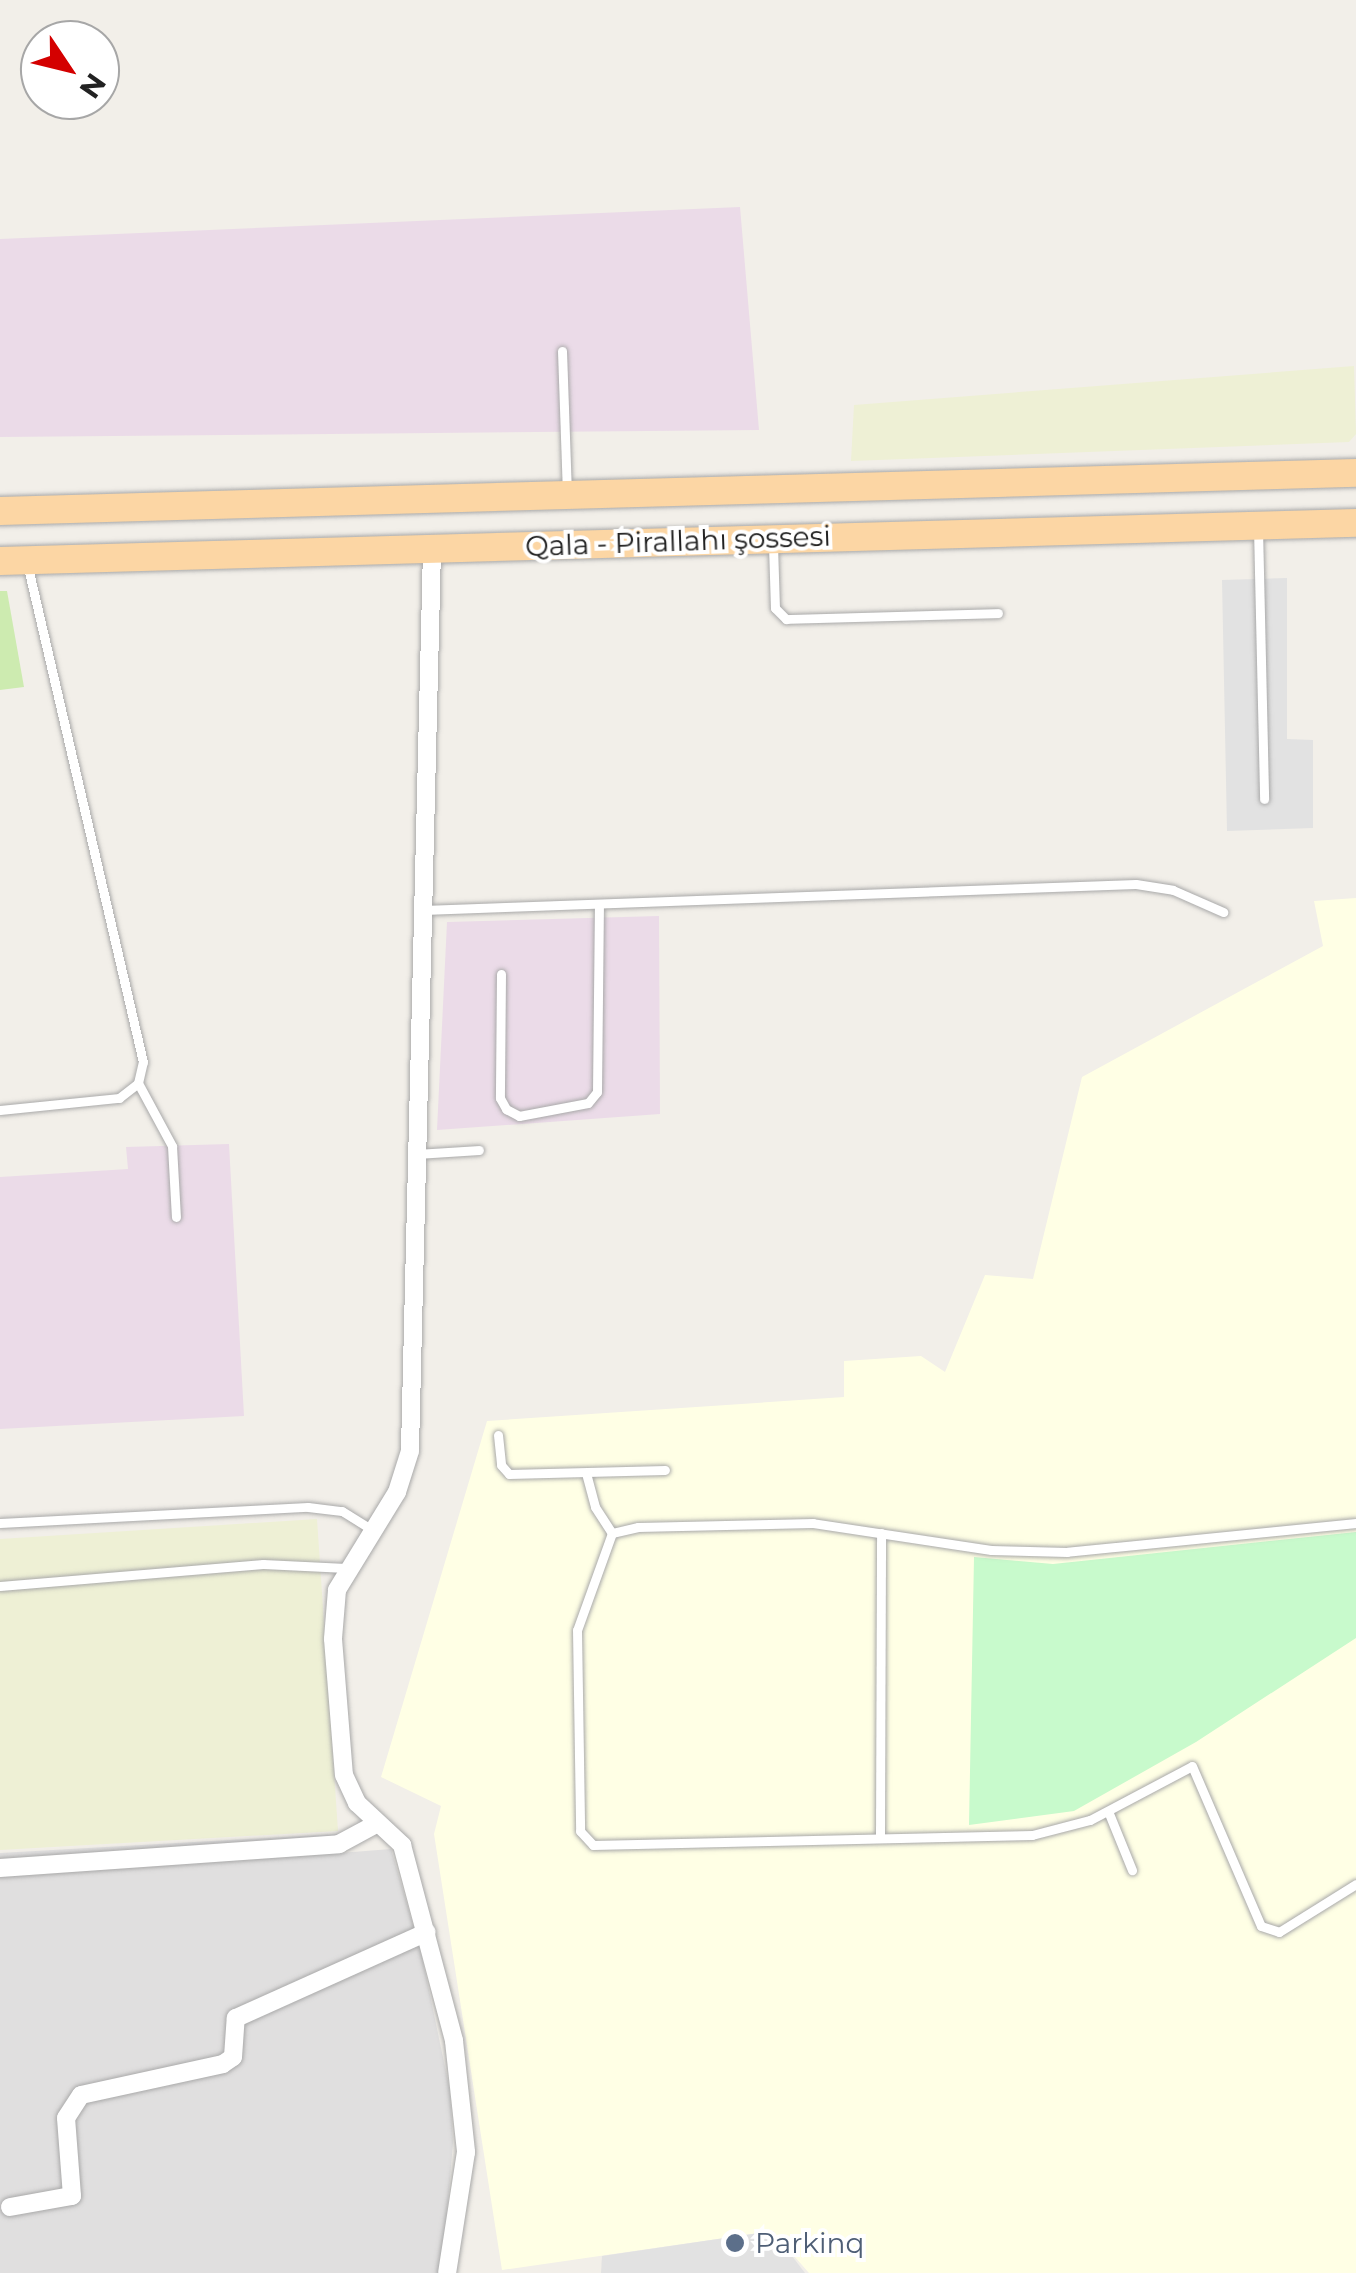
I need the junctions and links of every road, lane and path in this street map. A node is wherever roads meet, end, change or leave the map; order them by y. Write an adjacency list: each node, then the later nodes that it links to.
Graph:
1 (562, 352): 3 (lane)
2 (1356, 473): 3 (main road, Qala - Pirallahı şossesi)
3 (567, 495): 4 (main road, Qala - Pirallahı şossesi)
4 (0, 511)
5 (1356, 523): 6 (main road, Qala - Pirallahı şossesi)
6 (1258, 525): 7 (main road, Qala - Pirallahı şossesi); 11 (lane)
7 (773, 538): 8 (main road, Qala - Pirallahı şossesi); 10 (lane)
8 (432, 549): 9 (main road, Qala - Pirallahı şossesi); 13 (street)
9 (13, 560): 16 (lane)
10 (998, 614)
11 (1264, 800)
12 (598, 906): 13 (lane); 14 (lane); 15 (lane)
13 (423, 910): 19 (street)
14 (1223, 912)
15 (501, 974)
16 (138, 1083): 17 (lane); 20 (lane)
17 (0, 1110)
18 (479, 1150): 19 (lane)
19 (417, 1154): 26 (street)
20 (176, 1217)
21 (498, 1435): 23 (lane)
22 (665, 1470): 23 (lane)
23 (586, 1472): 27 (lane)
24 (0, 1523): 26 (lane)
25 (1356, 1523): 28 (lane)
26 (370, 1528): 29 (street)
27 (612, 1533): 28 (lane); 33 (lane)
28 (881, 1534): 33 (lane)
29 (346, 1568): 30 (lane); 32 (street)
30 (0, 1586)
31 (1108, 1811): 33 (lane); 35 (lane); 36 (lane)
32 (378, 1823): 34 (street); 37 (street)
33 (880, 1838)
34 (0, 1868)
35 (1132, 1870)
36 (1356, 1884)
37 (426, 1932): 38 (street); 39 (street)
38 (10, 2207)
39 (447, 2273)

